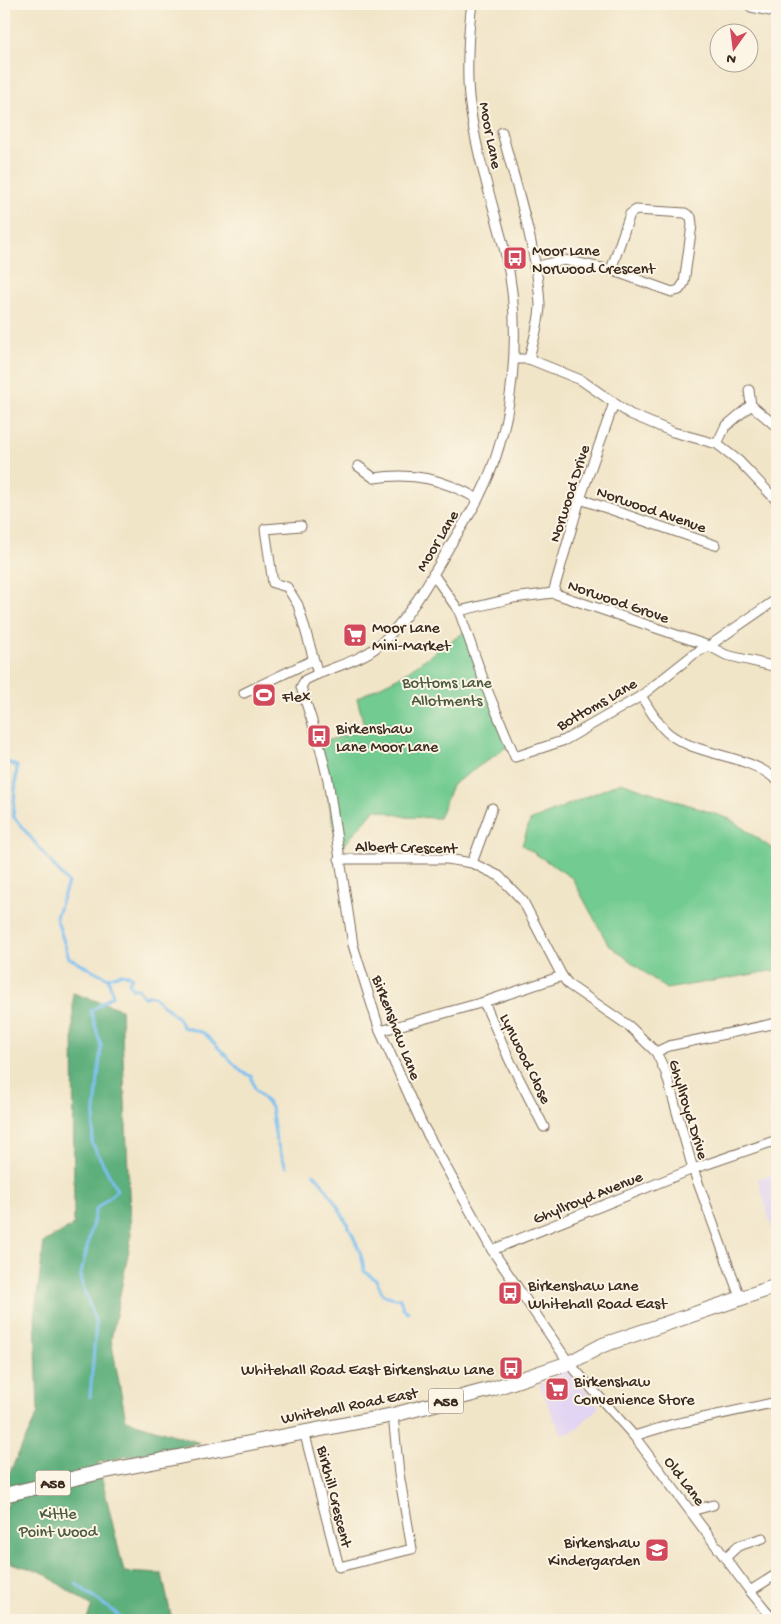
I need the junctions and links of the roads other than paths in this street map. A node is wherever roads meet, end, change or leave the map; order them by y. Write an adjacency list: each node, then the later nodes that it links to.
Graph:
1 (472, 4): 7 (street, Moor Lane)
2 (753, 4): 3 (highway)
3 (777, 9)
4 (502, 132): 5 (street, Moor Lane)
5 (534, 267): 6 (street); 8 (street, Moor Lane)
6 (611, 270): 6 (street)
7 (514, 359): 8 (street); 15 (street, Moor Lane)
8 (529, 360): 10 (street)
9 (749, 390): 11 (street)
10 (614, 403): 13 (street); 16 (street, Norwood Drive)
11 (751, 405): 12 (street); 13 (street)
12 (777, 427)
13 (717, 444): 17 (street)
14 (358, 466): 15 (street)
15 (478, 499): 20 (street, Moor Lane)
16 (580, 499): 19 (street, Norwood Avenue); 21 (street, Norwood Drive)
17 (777, 501)
18 (301, 526): 25 (street)
19 (715, 546)
20 (433, 574): 23 (street, Bottoms Lane); 27 (street, Moor Lane)
21 (553, 593): 23 (street, Norwood Grove); 24 (street, Norwood Grove)
22 (777, 599): 24 (street, Bottoms Lane)
23 (459, 611): 29 (street, Bottoms Lane)
24 (710, 646): 26 (street, Norwood Grove); 29 (street, Bottoms Lane)
25 (313, 660): 27 (street); 28 (street)
26 (777, 667)
27 (318, 674): 32 (street, Birkenshaw Lane)
28 (244, 693)
29 (641, 696): 30 (street)
30 (777, 780)
31 (492, 808): 33 (street)
32 (339, 859): 33 (street, Albert Crescent); 37 (street, Birkenshaw Lane)
33 (472, 863): 34 (street, Albert Crescent)
34 (562, 976): 35 (street); 38 (street, Ghyllroyd Drive)
35 (484, 1002): 37 (street); 39 (street, Lynwood Close)
36 (777, 1023): 38 (street)
37 (380, 1031): 42 (street, Birkenshaw Lane)
38 (656, 1052): 41 (street, Ghyllroyd Drive)
39 (544, 1127)
40 (777, 1140): 41 (street, Ghyllroyd Avenue)
41 (693, 1169): 42 (street, Ghyllroyd Avenue); 44 (street, Ghyllroyd Drive)
42 (492, 1250): 45 (street, Birkenshaw Lane)
43 (777, 1286): 44 (main road, Whitehall Road East / A58)
44 (740, 1297): 45 (main road, Whitehall Road East / A58)
45 (569, 1363): 47 (main road, Whitehall Road East / A58); 49 (street, Old Lane)
46 (777, 1402): 49 (street)
47 (393, 1415): 48 (main road, Whitehall Road East / A58); 48 (street, Birkhill Crescent)
48 (304, 1431): 50 (main road, Whitehall Road East / A58)
49 (634, 1436): 52 (street, Old Lane)
50 (4, 1495)
51 (713, 1505): 52 (street)
52 (691, 1511): 54 (street, Old Lane)
53 (762, 1538): 54 (street)
54 (726, 1558): 56 (street, Old Lane)
55 (777, 1574): 56 (street)
56 (750, 1591): 57 (street, Old Lane)
57 (774, 1620)

